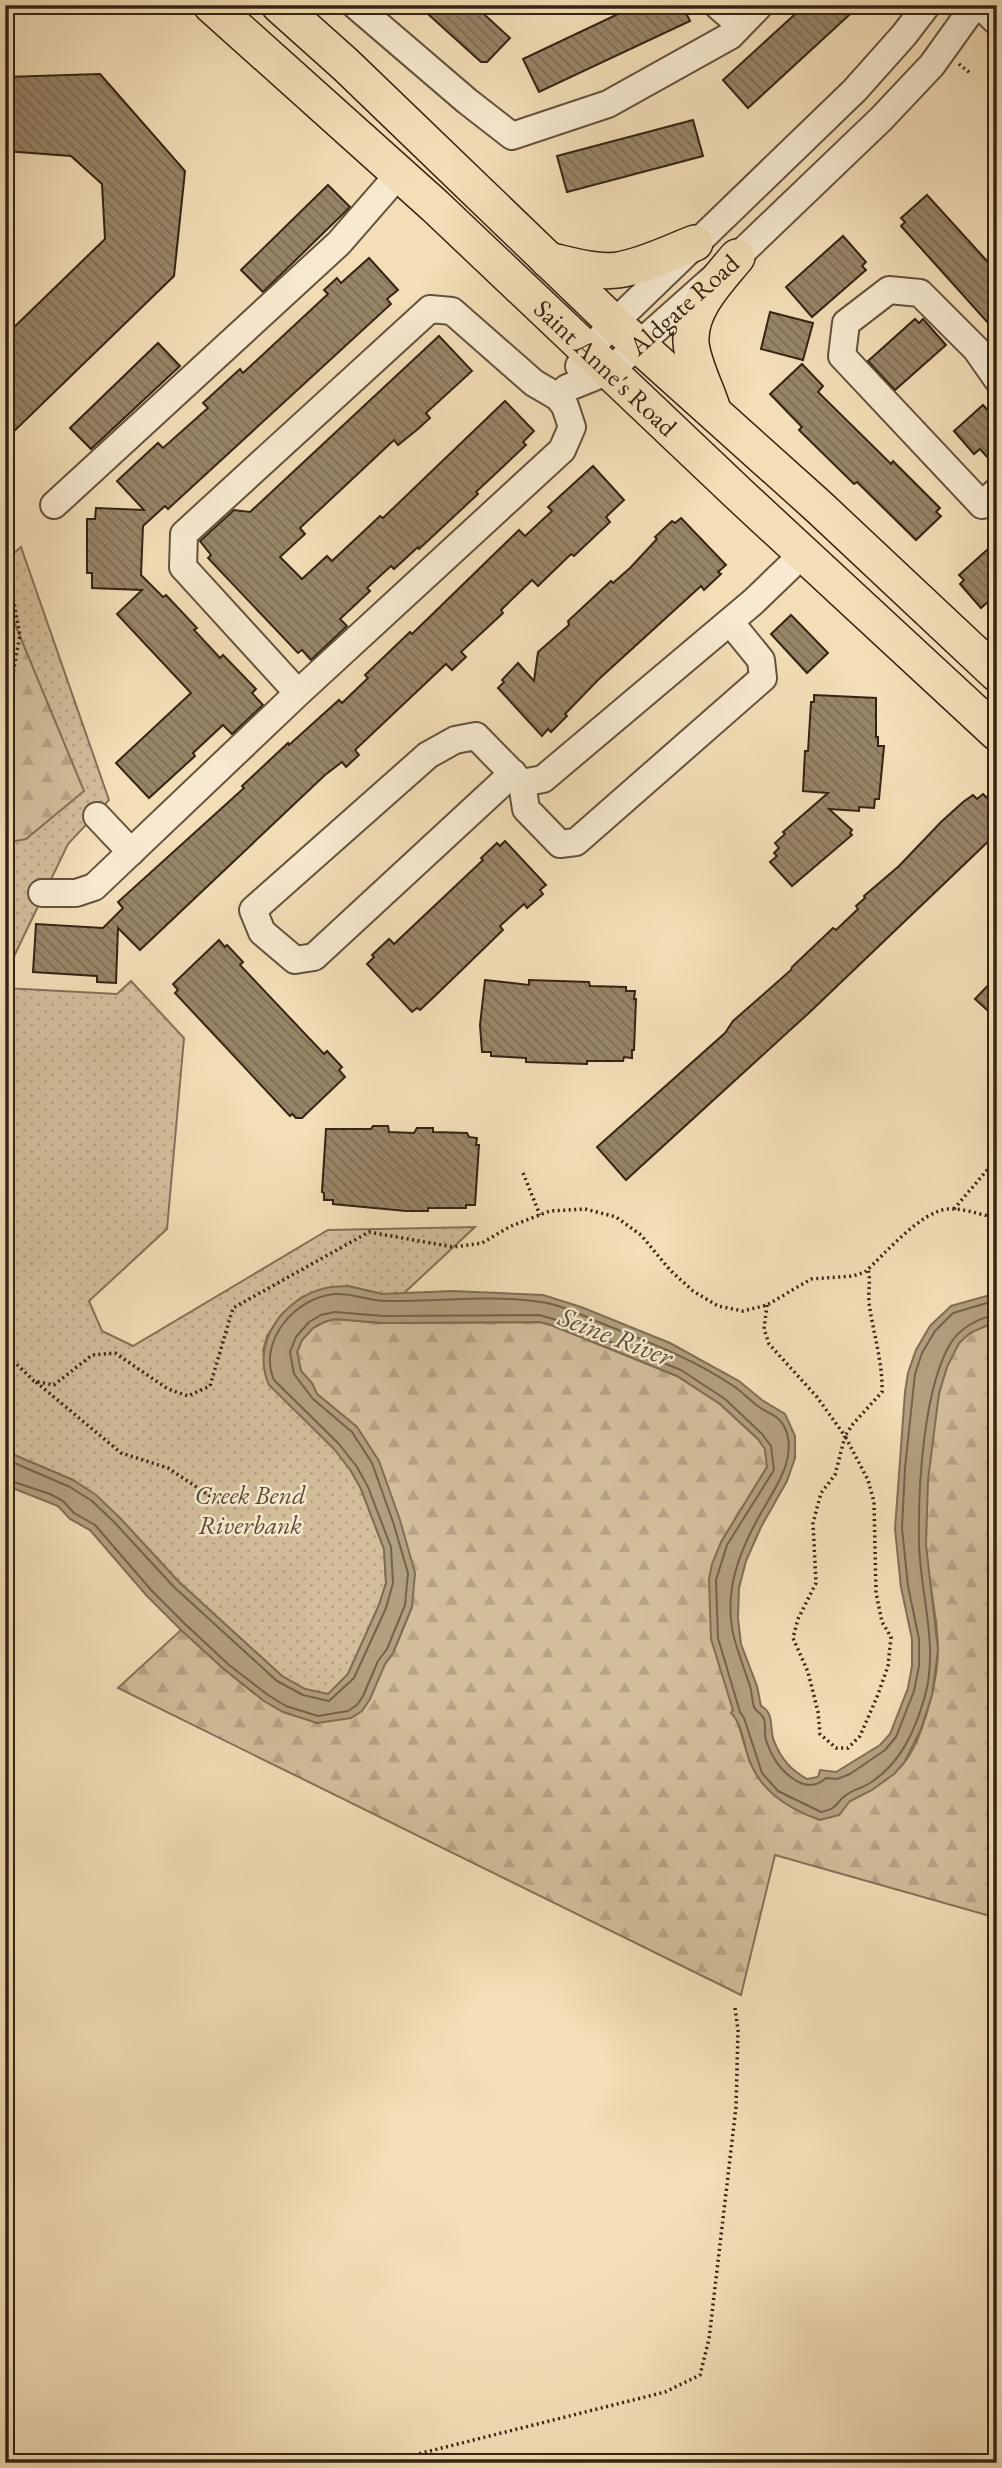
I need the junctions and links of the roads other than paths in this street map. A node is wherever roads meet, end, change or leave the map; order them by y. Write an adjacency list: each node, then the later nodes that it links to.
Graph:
1 (211, 5): 10 (main road, Saint Anne's Road)
2 (279, 5): 13 (main road, Saint Anne's Road)
3 (355, 5): 9 (street)
4 (717, 5): 9 (street)
5 (760, 5): 9 (street)
6 (927, 5): 11 (street, Aldgate Road)
7 (978, 5): 8 (street); 12 (street, Aldgate Road)
8 (997, 22)
9 (740, 25)
10 (400, 174): 15 (main road, Saint Anne's Road); 20 (street)
11 (695, 243): 13 (main road); 14 (street, Aldgate Road)
12 (737, 257): 14 (street, Aldgate Road); 18 (main road)
13 (548, 260): 14 (main road, Saint Anne's Road)
14 (627, 334): 15 (street, Aldgate Road); 18 (main road, Saint Anne's Road)
15 (599, 361): 17 (street, Aldgate Road); 21 (main road, Saint Anne's Road)
16 (997, 379): 19 (street)
17 (563, 392): 24 (street); 24 (street)
18 (716, 416): 23 (main road, Saint Anne's Road)
19 (997, 491)
20 (54, 505)
21 (804, 553): 22 (street); 25 (main road, Saint Anne's Road)
22 (730, 622): 26 (street); 26 (street)
23 (997, 674)
24 (298, 693): 28 (street)
25 (997, 733)
26 (517, 778): 26 (street)
27 (97, 816): 28 (street)
28 (131, 852): 29 (street)
29 (42, 893)

